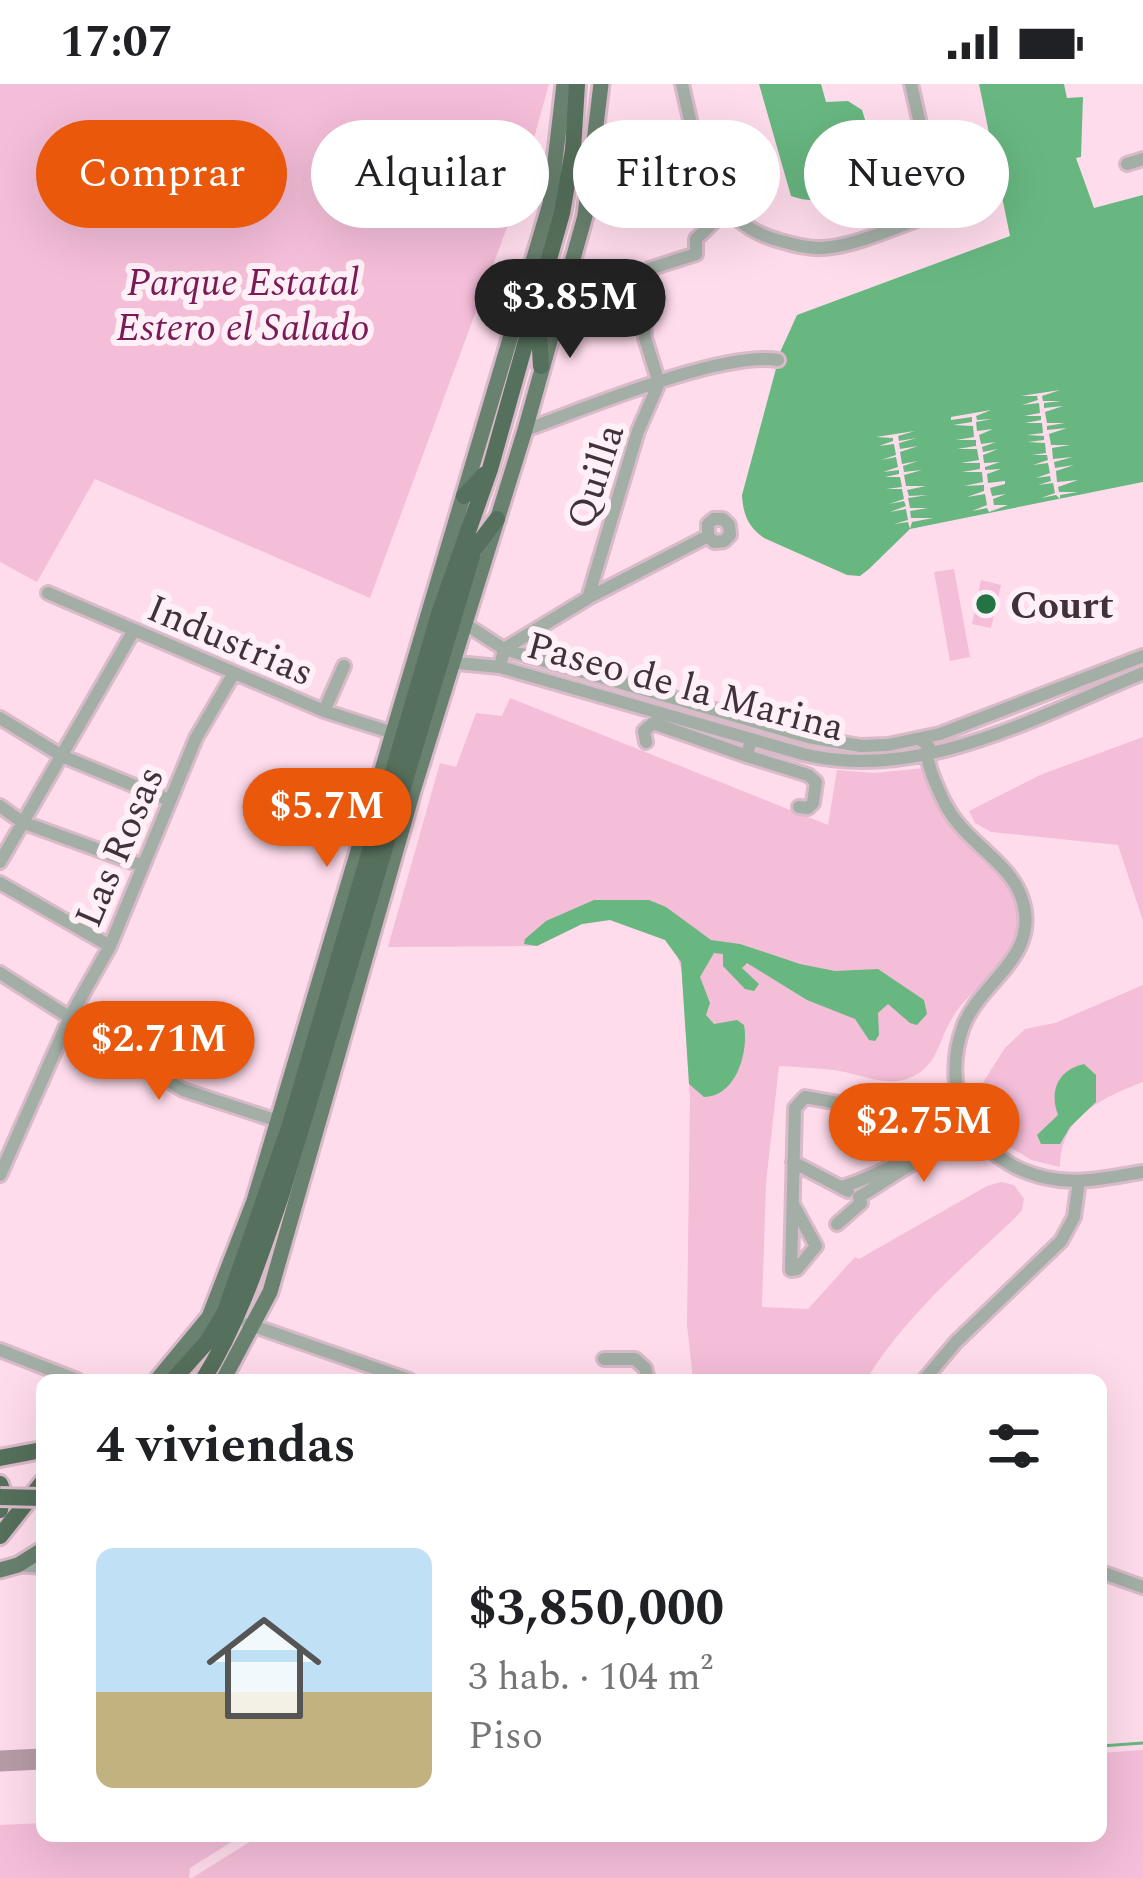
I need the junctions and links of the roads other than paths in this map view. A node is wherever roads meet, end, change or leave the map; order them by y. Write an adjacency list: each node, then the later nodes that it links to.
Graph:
1 (564, 84): 13 (main road)
2 (577, 84): 12 (highway)
3 (588, 84): 14 (highway)
4 (602, 84): 16 (main road)
5 (682, 84): 7 (street)
6 (911, 84): 11 (street)
7 (692, 120)
8 (1143, 159): 9 (street)
9 (1127, 164)
10 (707, 228): 17 (street, Quilla)
11 (753, 228)
12 (540, 292): 13 (highway); 19 (highway)
13 (514, 324): 20 (main road)
14 (539, 334): 16 (highway); 23 (highway)
15 (778, 359): 17 (street)
16 (541, 366): 18 (main road)
17 (658, 383): 18 (street); 25 (street, Quilla)
18 (525, 430): 21 (main road)
19 (490, 469): 20 (highway); 26 (highway)
20 (464, 496): 26 (main road)
21 (497, 519): 23 (highway); 26 (main road)
22 (708, 536): 25 (street)
23 (475, 548): 26 (highway)
24 (48, 592): 27 (street, Industrias)
25 (587, 598): 28 (street)
26 (446, 616): 28 (street, Paseo de la Marina); 30 (highway)
27 (134, 630): 34 (street, Industrias); 45 (street)
28 (504, 649): 32 (street); 39 (street, Paseo de la Marina)
29 (1143, 656): 33 (street, Paseo de la Marina)
30 (434, 657): 32 (street, Paseo de la Marina); 41 (main road); 48 (main road); 53 (highway); 61 (highway)
31 (344, 666): 37 (street)
32 (500, 667): 42 (street, Paseo de la Marina)
33 (1106, 670): 36 (street); 43 (street, Paseo de la Marina)
34 (234, 673): 37 (street, Industrias); 49 (street, Las Rosas)
35 (1143, 673): 36 (street, Paseo de la Marina)
36 (1113, 685): 47 (street, Paseo de la Marina)
37 (324, 711): 41 (street, Industrias)
38 (0, 718): 45 (street)
39 (748, 720): 40 (street, Paseo de la Marina); 42 (street)
40 (765, 725): 42 (street); 43 (street, Paseo de la Marina)
41 (393, 734): 61 (main road)
42 (752, 739): 46 (street); 47 (street, Paseo de la Marina)
43 (921, 740): 47 (street)
44 (646, 742): 46 (street)
45 (62, 756): 49 (street); 52 (street)
46 (747, 756): 51 (street)
47 (926, 757): 60 (street)
48 (413, 791): 53 (highway); 76 (main road)
49 (169, 800): 55 (street, Las Rosas)
50 (0, 806): 52 (street)
51 (799, 806)
52 (22, 822): 54 (street); 55 (street)
53 (390, 825): 61 (highway)
54 (0, 862)
55 (143, 866): 57 (street, Las Rosas)
56 (0, 884): 57 (street)
57 (110, 946): 59 (street, Las Rosas)
58 (2, 980): 59 (street)
59 (71, 1016): 61 (street); 65 (street, Las Rosas)
60 (964, 1117): 62 (street); 64 (street)
61 (291, 1125): 75 (highway)
62 (947, 1138): 64 (street); 72 (street)
63 (865, 1142): 66 (street)
64 (980, 1142): 70 (street)
65 (5, 1153): 68 (street, Las Rosas)
66 (793, 1162): 69 (street); 71 (street)
67 (1143, 1172): 70 (street)
68 (0, 1174)
69 (811, 1175): 71 (street); 72 (street)
70 (1079, 1181): 86 (street)
71 (793, 1184): 73 (street)
72 (864, 1189): 74 (street)
73 (792, 1201): 73 (street)
74 (838, 1224)
75 (227, 1317): 76 (street); 80 (main road); 81 (highway); 82 (highway)
76 (254, 1327): 83 (main road); 84 (street)
77 (0, 1350): 79 (street)
78 (604, 1359): 85 (street)
79 (62, 1374)
80 (163, 1374)
81 (178, 1374)
82 (204, 1374)
83 (227, 1374)
84 (391, 1374)
85 (646, 1374)
86 (929, 1374)
87 (36, 1448): 88 (highway)
88 (0, 1454)
89 (0, 1484): 93 (highway)
90 (36, 1491): 94 (highway)
91 (0, 1497): 92 (highway, bridge)
92 (36, 1498)
93 (0, 1510)
94 (0, 1536)
95 (36, 1553): 97 (main road)
96 (36, 1568): 97 (street)
97 (6, 1569)
98 (1107, 1574): 99 (street)
99 (1143, 1587)

